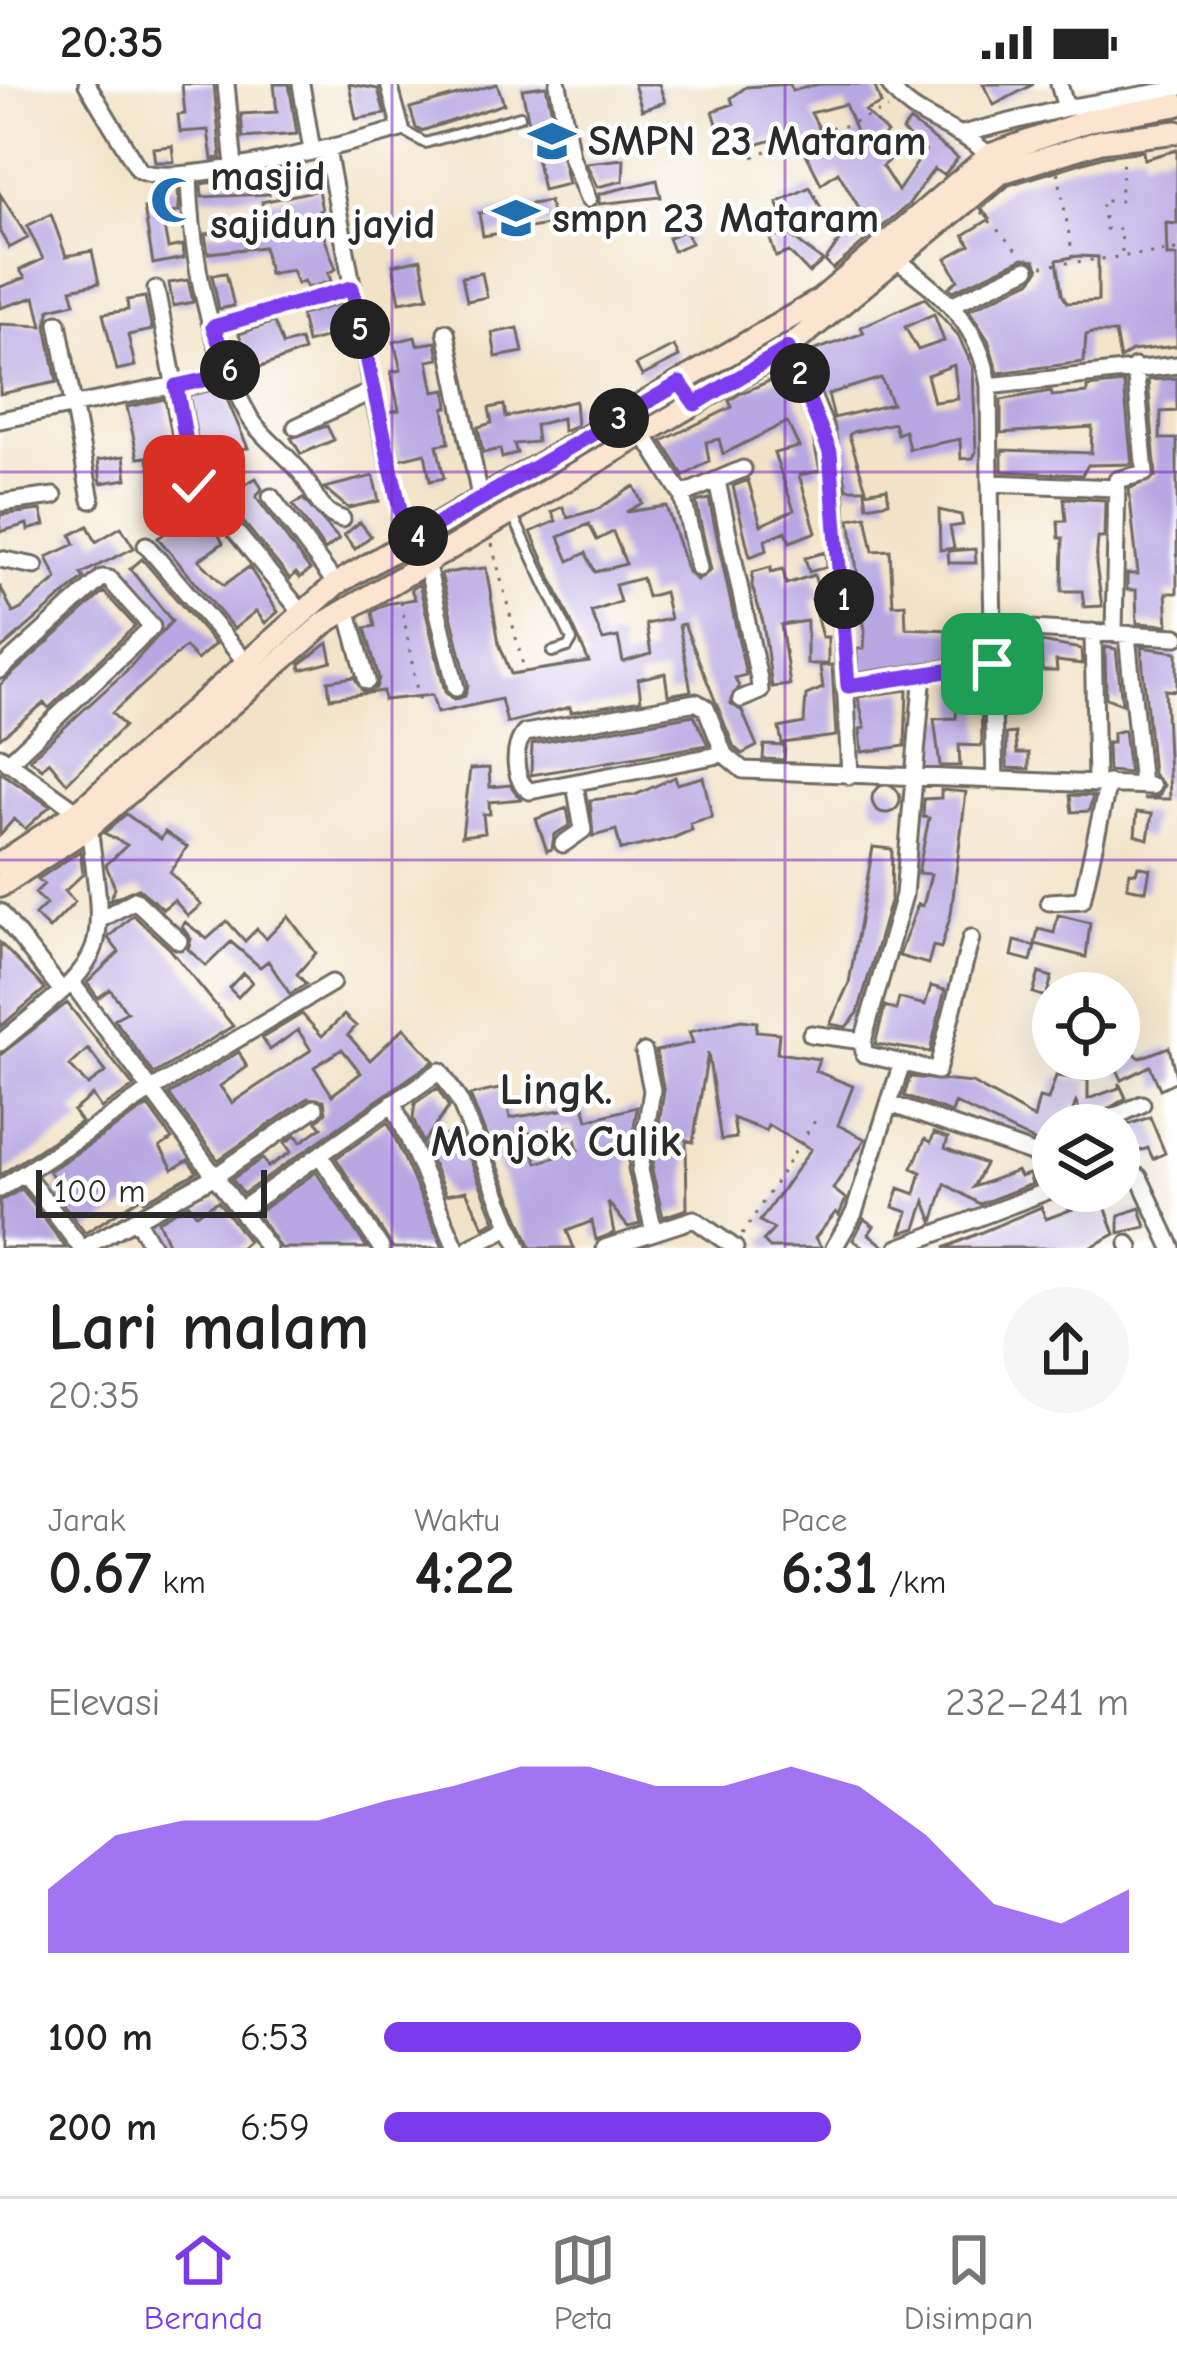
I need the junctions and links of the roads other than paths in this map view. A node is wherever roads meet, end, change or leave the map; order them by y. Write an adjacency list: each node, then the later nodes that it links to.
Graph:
1 (87, 84): 19 (street)
2 (226, 84): 18 (street)
3 (302, 84): 16 (street)
4 (389, 84): 13 (street)
5 (558, 84): 20 (street)
6 (889, 84): 15 (street)
7 (1059, 84): 11 (street)
8 (1177, 89): 9 (street)
9 (1107, 92): 11 (street)
10 (1177, 105): 17 (main road)
11 (1066, 108): 15 (street)
12 (520, 116): 13 (lane)
13 (400, 130): 16 (street)
14 (1177, 132): 17 (main road)
15 (962, 134): 17 (street)
16 (319, 151): 18 (street); 23 (street)
17 (996, 164): 21 (main road); 33 (main road)
18 (234, 166): 19 (street)
19 (189, 175): 27 (street)
20 (588, 199)
21 (897, 260): 25 (street); 29 (main road)
22 (1027, 269): 25 (street)
23 (352, 288): 27 (street); 36 (street)
24 (156, 289): 34 (street)
25 (953, 304): 35 (street)
26 (58, 323): 38 (street)
27 (213, 327): 32 (street)
28 (446, 332): 51 (street)
29 (788, 348): 37 (main road); 76 (street)
30 (1177, 364): 31 (street)
31 (1135, 367): 35 (street); 46 (street)
32 (231, 374): 34 (street); 55 (street)
33 (680, 383): 37 (main road); 51 (main road)
34 (176, 386): 38 (street); 45 (street)
35 (989, 386): 44 (street)
36 (372, 392): 40 (street); 56 (street)
37 (695, 404): 41 (main road)
38 (74, 406): 39 (street); 50 (street)
39 (0, 420)
40 (296, 427)
41 (644, 435): 47 (street); 54 (main road)
42 (743, 469): 43 (street)
43 (717, 481): 47 (street); 78 (street)
44 (990, 483): 46 (street); 65 (street)
45 (194, 486)
46 (1116, 488): 67 (street)
47 (682, 495): 61 (street)
48 (54, 496): 52 (street)
49 (271, 497): 62 (street)
50 (91, 500)
51 (481, 501): 56 (main road)
52 (0, 503)
53 (218, 510): 64 (street)
54 (511, 511): 59 (main road); 70 (lane)
55 (342, 519)
56 (407, 542): 62 (main road)
57 (146, 545): 71 (street)
58 (0, 559): 60 (street)
59 (426, 562): 63 (main road); 77 (street)
60 (35, 566)
61 (699, 568)
62 (336, 584): 64 (main road)
63 (346, 608): 69 (main road); 75 (street)
64 (302, 613): 69 (main road)
65 (992, 627): 66 (street); 72 (street)
66 (1093, 632): 67 (street); 84 (street)
67 (1120, 634): 68 (street); 84 (street)
68 (1177, 637)
69 (281, 645): 71 (main road); 86 (main road)
70 (552, 652)
71 (246, 662): 86 (main road)
72 (992, 664): 74 (street); 83 (street)
73 (0, 670): 80 (street)
74 (923, 672): 76 (street); 82 (street)
75 (367, 681)
76 (848, 686): 81 (street)
77 (456, 688)
78 (741, 699)
79 (724, 754): 81 (street); 85 (street); 85 (street)
80 (4, 759): 86 (street)
81 (850, 776): 82 (street)
82 (917, 780): 83 (street); 98 (street)
83 (995, 781): 84 (street)
84 (1102, 783): 90 (street)
85 (574, 784): 87 (street)
86 (84, 819): 88 (main road); 89 (main road); 92 (street)
87 (563, 844)
88 (0, 864)
89 (0, 886)
90 (1049, 902)
91 (0, 912): 96 (street)
92 (101, 919): 94 (street); 96 (street)
93 (971, 938): 101 (street)
94 (178, 941)
95 (332, 983): 102 (street)
96 (67, 987): 99 (street); 102 (street)
97 (811, 1034): 98 (street)
98 (863, 1041): 101 (street)
99 (0, 1043)
100 (644, 1052): 116 (street)
101 (901, 1066): 104 (street)
102 (153, 1089): 108 (street); 109 (street)
103 (393, 1103): 107 (street); 115 (street); 122 (street)
104 (890, 1104): 106 (street); 126 (street)
105 (315, 1108): 109 (street)
106 (1032, 1148)
107 (321, 1157): 113 (street); 121 (street)
108 (26, 1174): 111 (street); 118 (street)
109 (217, 1175): 113 (street); 114 (street)
110 (1140, 1180): 128 (street)
111 (0, 1189)
112 (1032, 1197): 127 (street)
113 (242, 1209): 120 (street)
114 (136, 1219): 118 (street); 119 (street)
115 (509, 1227): 123 (street); 124 (street)
116 (653, 1228): 117 (street); 125 (street)
117 (734, 1247)
118 (81, 1248)
119 (154, 1248)
120 (268, 1248)
121 (381, 1248)
122 (457, 1248)
123 (470, 1248)
124 (519, 1248)
125 (605, 1248)
126 (834, 1248)
127 (898, 1248)
128 (1172, 1248)

